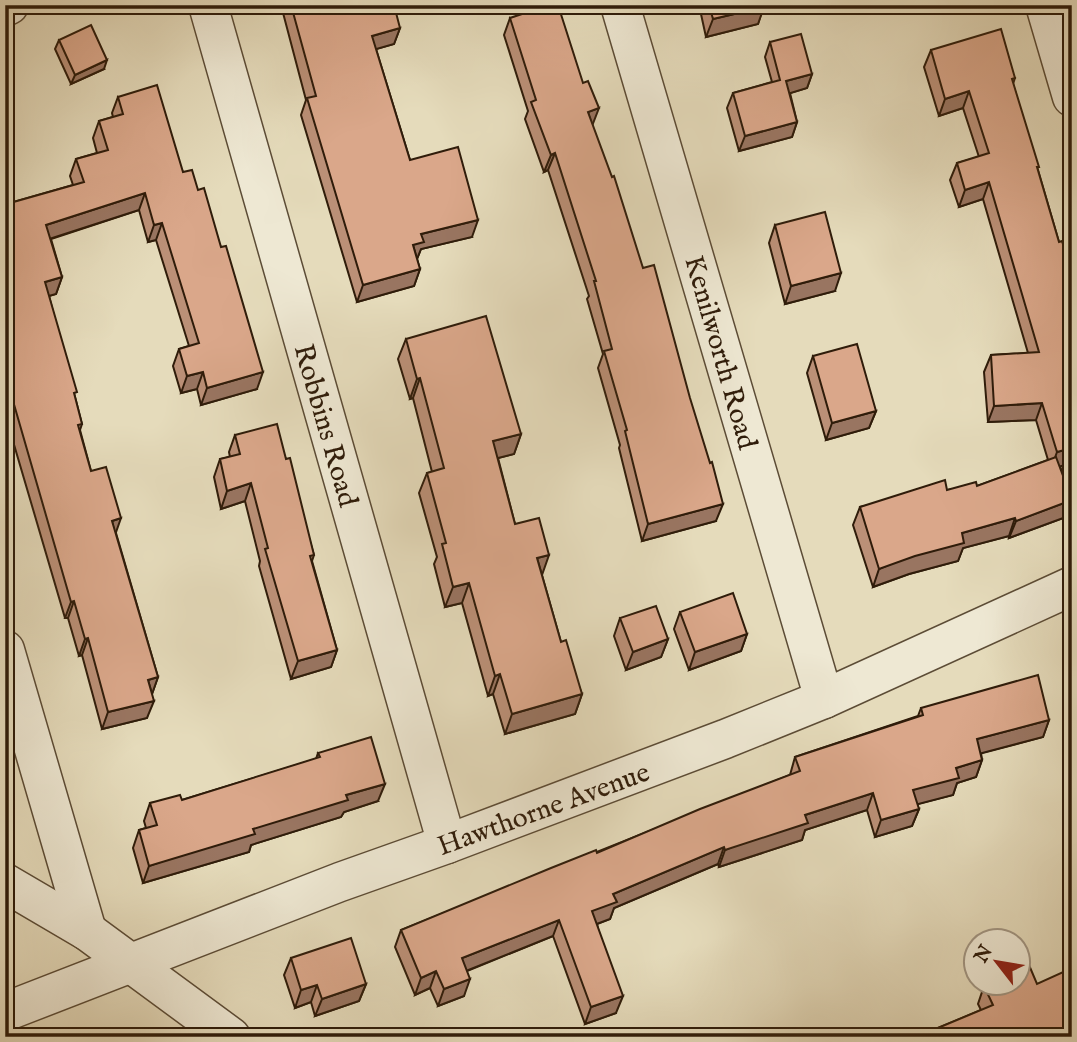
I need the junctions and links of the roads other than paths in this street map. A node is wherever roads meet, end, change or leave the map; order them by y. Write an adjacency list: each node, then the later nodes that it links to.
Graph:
1 (208, 5): 8 (street, Robbins Road)
2 (620, 5): 7 (street, Kenilworth Road)
3 (1045, 5): 4 (street)
4 (1072, 97)
5 (1072, 586): 7 (street, Hawthorne Avenue)
6 (5, 650): 10 (street)
7 (824, 699): 8 (street, Hawthorne Avenue)
8 (447, 844): 11 (street, Hawthorne Avenue)
9 (5, 883): 10 (street)
10 (87, 931): 11 (street)
11 (130, 962): 12 (street, Hawthorne Avenue); 13 (street)
12 (5, 1012)
13 (231, 1037)

